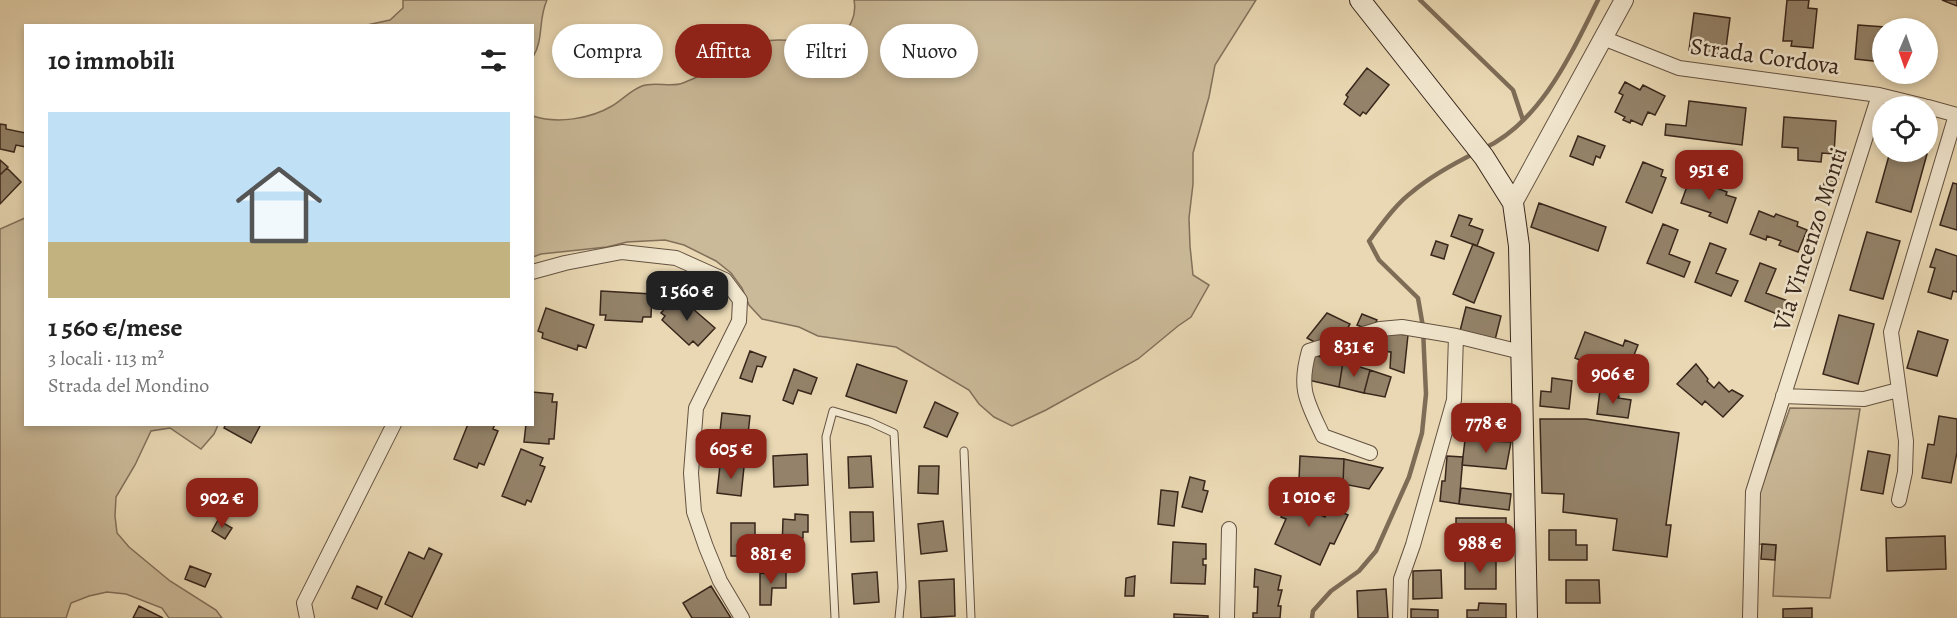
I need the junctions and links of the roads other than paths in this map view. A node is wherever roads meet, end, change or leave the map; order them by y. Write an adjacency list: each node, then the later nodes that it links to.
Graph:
1 (1360, 0): 8 (main road)
2 (1624, 0): 3 (street)
3 (1603, 38): 4 (street, Strada Cordova); 8 (street)
4 (1879, 95): 5 (street, Strada Cordova); 13 (street, Via Vincenzo Monti)
5 (1883, 96)
6 (1938, 110): 7 (street, Strada Cordova)
7 (1957, 115): 12 (street)
8 (1513, 203): 11 (main road)
9 (534, 271): 22 (street)
10 (1456, 336): 11 (street); 16 (street); 27 (street)
11 (1521, 352): 28 (main road)
12 (1899, 390): 13 (street); 17 (street)
13 (1783, 396): 29 (street, Via Vincenzo Monti)
14 (393, 426): 19 (street)
15 (964, 451): 25 (lane)
16 (1370, 453)
17 (1899, 500)
18 (1229, 529): 26 (street)
19 (304, 603): 20 (street); 21 (street)
20 (296, 618)
21 (307, 618)
22 (742, 618)
23 (834, 618): 24 (lane)
24 (899, 618)
25 (971, 618)
26 (1227, 618)
27 (1400, 618)
28 (1527, 618)
29 (1749, 618)

